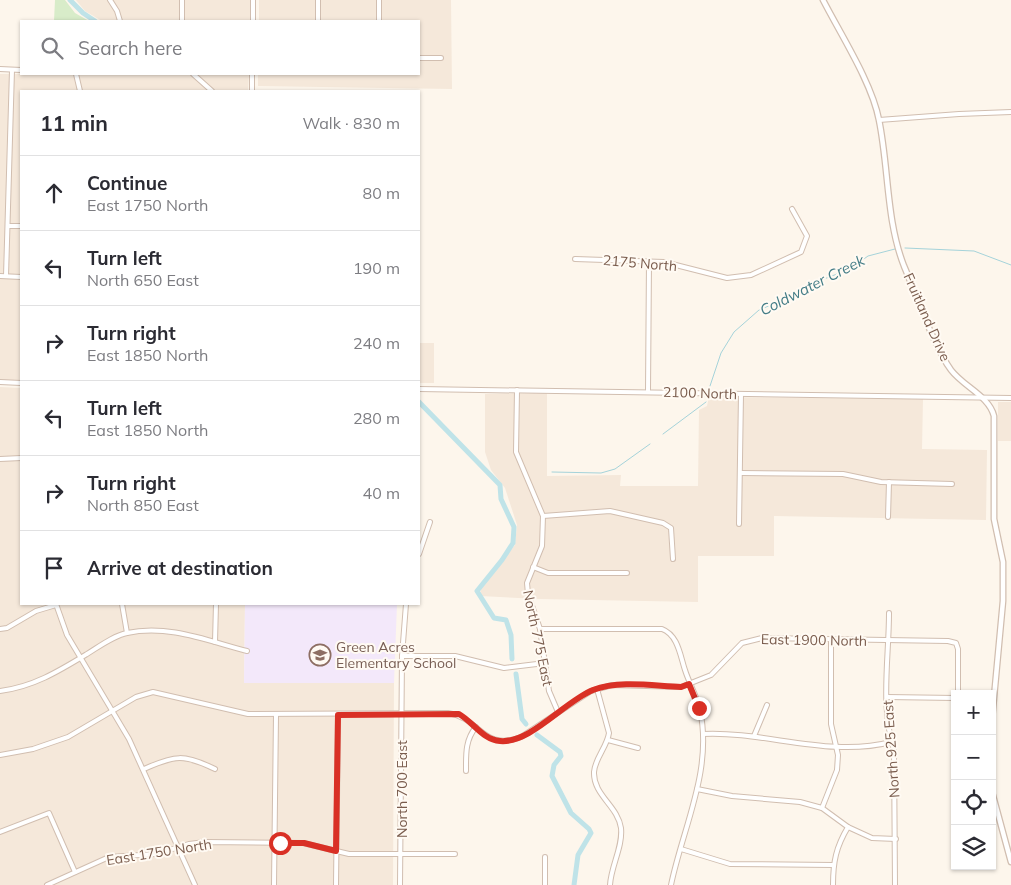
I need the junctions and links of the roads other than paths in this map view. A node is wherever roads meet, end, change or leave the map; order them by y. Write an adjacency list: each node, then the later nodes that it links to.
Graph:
1 (110, 0): 7 (street)
2 (182, 0): 8 (street)
3 (254, 0): 9 (street)
4 (318, 0): 10 (street)
5 (379, 0): 11 (street)
6 (823, 0): 24 (street, Fruitland Drive)
7 (120, 20)
8 (182, 20)
9 (253, 20)
10 (318, 20)
11 (379, 20)
12 (420, 58): 13 (street)
13 (441, 58)
14 (0, 70): 15 (street)
15 (12, 70): 16 (street); 26 (street)
16 (20, 70)
17 (76, 75): 20 (street)
18 (194, 75): 21 (street)
19 (252, 75): 22 (street)
20 (80, 90)
21 (211, 90)
22 (252, 90)
23 (1011, 112): 24 (street)
24 (879, 120): 39 (street, Fruitland Drive)
25 (792, 209): 29 (street, 2175 North)
26 (8, 226): 27 (street); 31 (street)
27 (20, 226)
28 (575, 258): 29 (street, 2175 North)
29 (649, 261): 37 (street)
30 (0, 276): 31 (street)
31 (6, 276): 32 (street)
32 (20, 277)
33 (0, 382): 34 (street)
34 (20, 383)
35 (420, 389): 36 (street, 2100 North)
36 (517, 390): 37 (street, 2100 North); 46 (street, North 775 East)
37 (648, 391): 38 (street, 2100 North)
38 (741, 394): 39 (street, 2100 North); 43 (street)
39 (981, 397): 40 (street, 2100 North); 72 (street, Fruitland Drive)
40 (1011, 398)
41 (20, 458): 42 (street)
42 (0, 459)
43 (741, 473): 44 (street); 49 (street)
44 (889, 482): 45 (street); 47 (street)
45 (952, 484)
46 (543, 516): 51 (street); 52 (street, North 775 East)
47 (888, 517)
48 (430, 522): 50 (street)
49 (740, 524)
50 (420, 551)
51 (673, 559)
52 (533, 567): 53 (street); 60 (street, North 775 East)
53 (627, 573)
54 (56, 605): 59 (street); 67 (street)
55 (122, 605): 61 (street)
56 (216, 605): 64 (street)
57 (406, 605): 66 (street, North 700 East)
58 (889, 613): 63 (street, North 925 East)
59 (0, 629)
60 (540, 629): 68 (street, North 775 East); 69 (street)
61 (127, 633): 64 (street); 67 (street)
62 (831, 640): 63 (street, East 1900 North); 69 (street, East 1900 North); 87 (street)
63 (889, 641): 71 (street, East 1900 North); 74 (street, North 925 East)
64 (215, 642): 65 (street)
65 (247, 651)
66 (402, 656): 68 (street); 79 (street, North 700 East)
67 (81, 658): 73 (street); 77 (street)
68 (545, 662): 78 (street, North 775 East)
69 (689, 684): 70 (street, East 1900 North); 83 (street)
70 (597, 689): 78 (street, East 1900 North); 85 (street)
71 (958, 690)
72 (994, 690)
73 (0, 691)
74 (887, 697): 75 (street); 86 (street, North 925 East)
75 (951, 698)
76 (768, 705): 84 (street)
77 (112, 711): 80 (street, East 1900 North); 89 (street, East 1900 North); 90 (street)
78 (558, 712): 82 (street, East 1900 North)
79 (402, 714): 81 (street, East 1900 North); 82 (street, East 1900 North); 103 (street, North 700 East)
80 (276, 715): 81 (street, East 1900 North); 99 (street)
81 (338, 715): 102 (street)
82 (476, 727): 92 (street)
83 (702, 734): 84 (street); 93 (street)
84 (754, 736): 87 (street)
85 (608, 740): 88 (street); 117 (street)
86 (891, 742): 87 (street); 98 (street, North 925 East)
87 (836, 746): 95 (street)
88 (638, 748)
89 (0, 755)
90 (144, 769): 91 (street); 100 (street)
91 (215, 769)
92 (466, 771)
93 (697, 788): 95 (street); 101 (street)
94 (996, 807): 106 (street)
95 (822, 808): 96 (street)
96 (848, 827): 98 (street); 107 (street)
97 (0, 832): 108 (street)
98 (896, 839): 120 (street, North 925 East)
99 (274, 843): 100 (street, East 1750 North); 102 (street, East 1750 North); 113 (street)
100 (180, 848): 108 (street, East 1750 North); 112 (street)
101 (681, 849): 107 (street); 118 (street)
102 (336, 851): 103 (street, East 1750 North); 114 (street)
103 (401, 854): 104 (street, East 1750 North); 115 (street, North 700 East)
104 (455, 854)
105 (545, 857): 116 (street)
106 (1011, 862)
107 (833, 865): 119 (street)
108 (75, 872): 109 (street, East 1750 North)
109 (59, 880): 110 (street, East 1750 North); 111 (street)
110 (47, 885)
111 (61, 885)
112 (196, 885)
113 (274, 885)
114 (336, 885)
115 (400, 885)
116 (545, 885)
117 (610, 885)
118 (671, 885)
119 (833, 885)
120 (895, 885)

